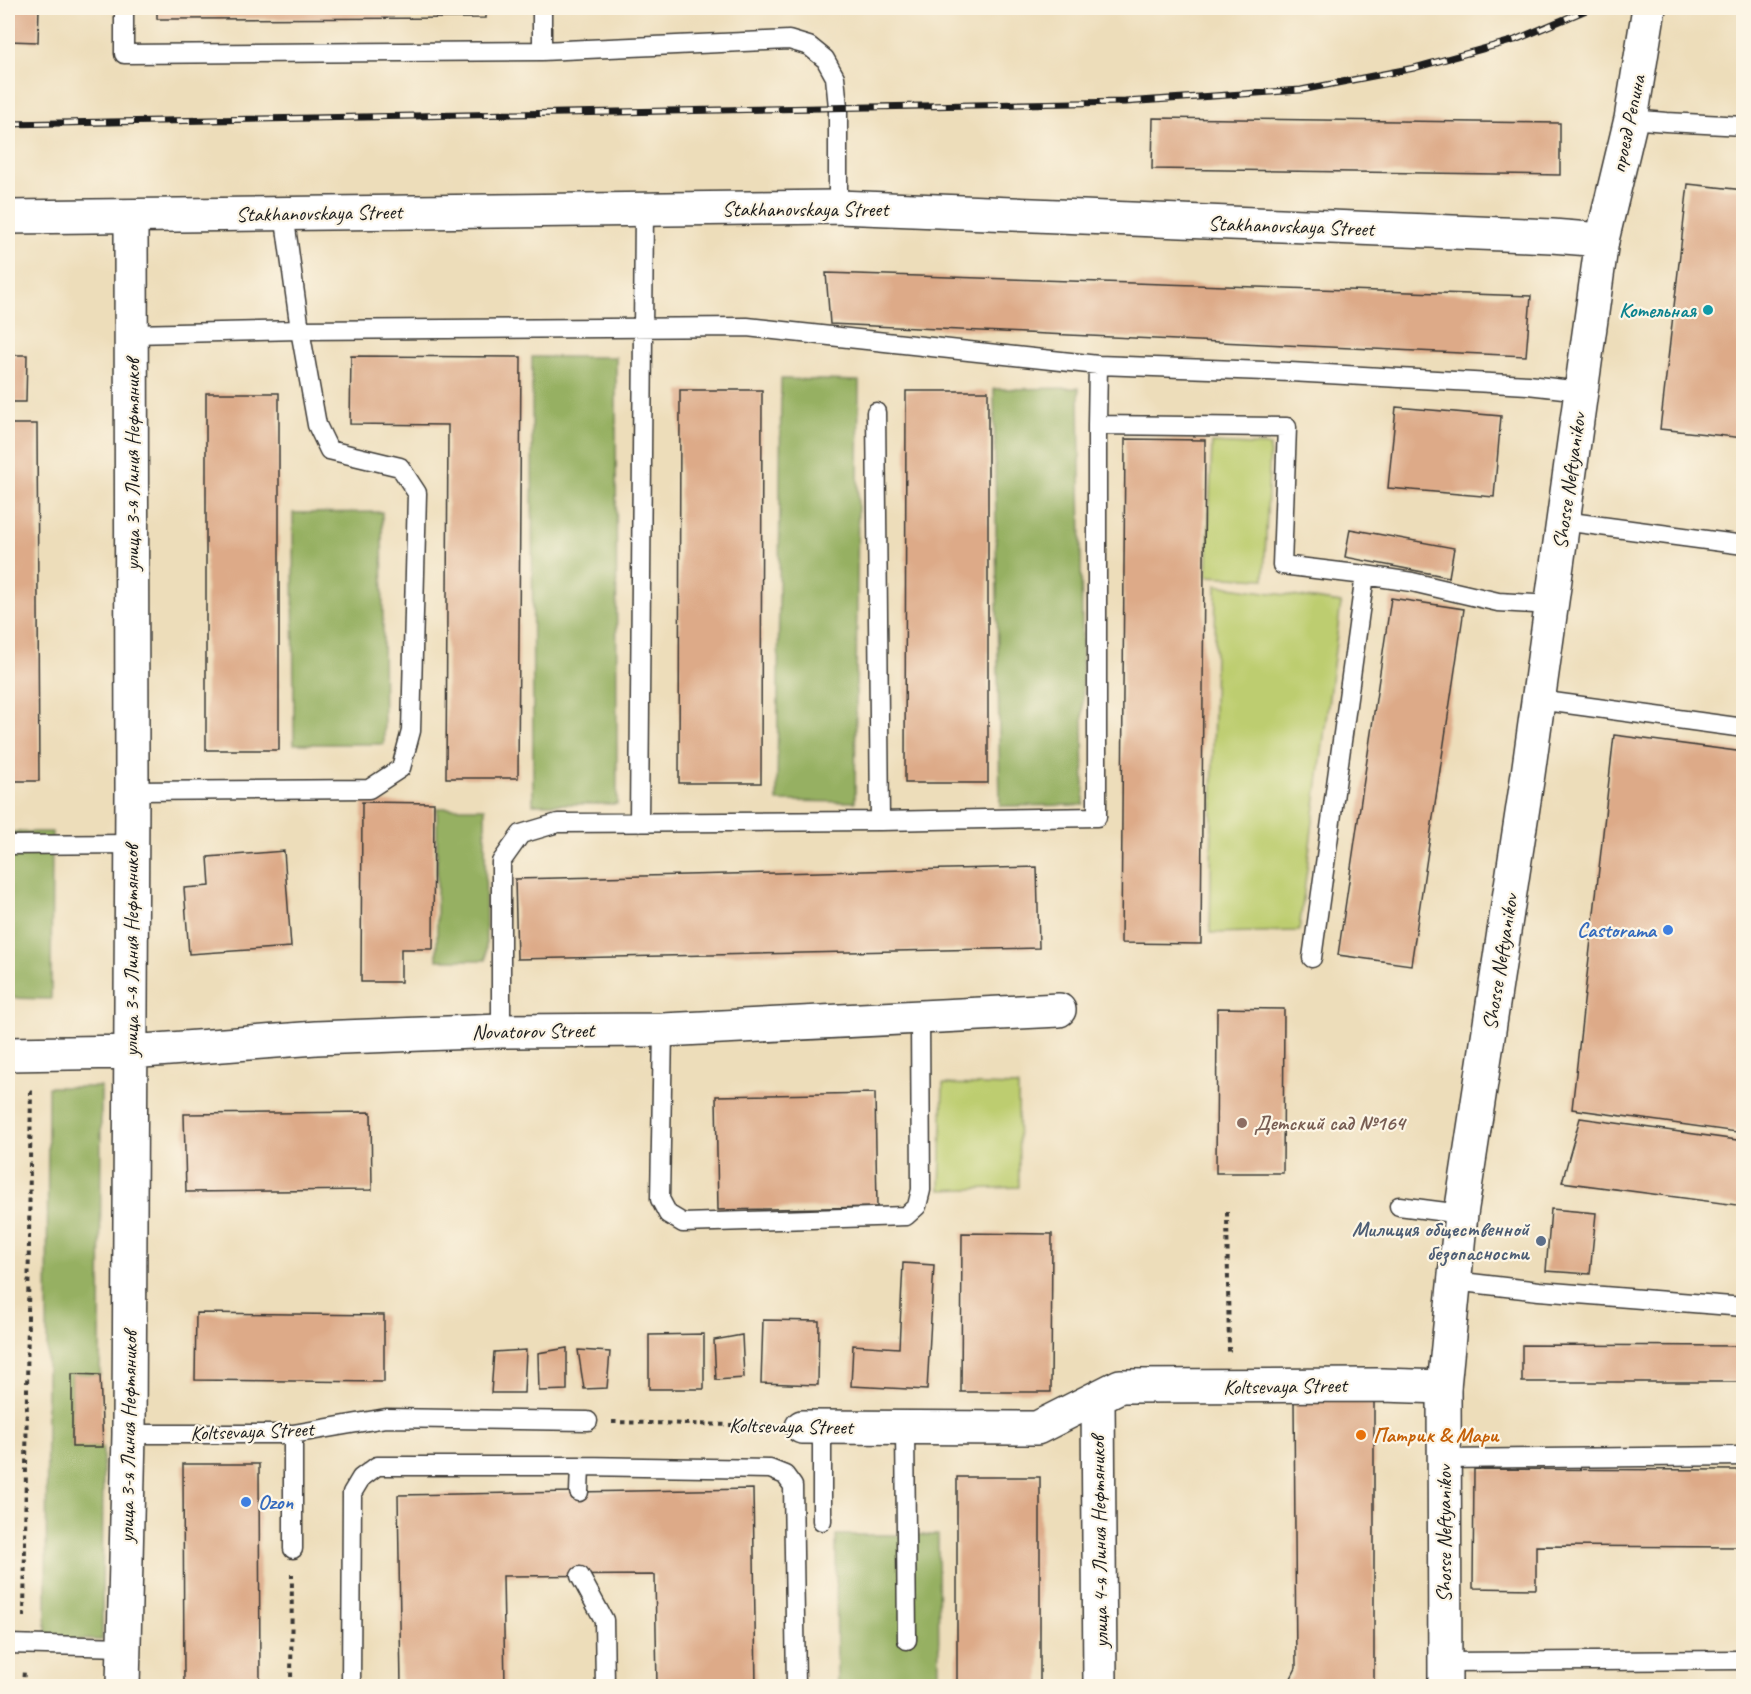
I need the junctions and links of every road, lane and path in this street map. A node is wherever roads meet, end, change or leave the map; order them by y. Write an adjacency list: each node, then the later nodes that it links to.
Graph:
1 (124, 8): 4 (lane)
2 (542, 8): 4 (lane)
3 (1649, 8): 5 (street, проезд Репина)
4 (542, 51): 7 (lane)
5 (1631, 119): 6 (lane); 12 (street, проезд Репина)
6 (1743, 126)
7 (838, 207): 8 (street, Stakhanovskaya Street); 12 (street, Stakhanovskaya Street)
8 (644, 210): 9 (street, Stakhanovskaya Street); 13 (lane)
9 (284, 213): 10 (street, Stakhanovskaya Street); 14 (lane)
10 (131, 216): 11 (street, Stakhanovskaya Street); 15 (street, улица 3-я Линия Нефтяников)
11 (8, 217)
12 (1602, 240): 17 (street, Shosse Neftyanikov)
13 (644, 328): 14 (lane); 16 (lane); 28 (lane)
14 (300, 330): 15 (lane); 26 (lane)
15 (133, 334): 26 (street, улица 3-я Линия Нефтяников)
16 (1098, 365): 17 (lane); 19 (lane)
17 (1581, 391): 20 (street, Shosse Neftyanikov)
18 (876, 412): 27 (lane)
19 (1097, 425): 22 (lane); 27 (lane)
20 (1563, 521): 21 (lane); 23 (street, Shosse Neftyanikov)
21 (1743, 545)
22 (1365, 575): 23 (lane); 31 (lane)
23 (1552, 604): 24 (street, Shosse Neftyanikov)
24 (1539, 700): 25 (lane); 40 (street, Shosse Neftyanikov)
25 (1743, 728)
26 (132, 791): 29 (street, улица 3-я Линия Нефтяников)
27 (880, 821): 28 (lane)
28 (639, 823): 35 (lane)
29 (132, 844): 30 (lane); 36 (street, улица 3-я Линия Нефтяников)
30 (8, 845)
31 (1312, 958)
32 (1059, 1010): 33 (street, Novatorov Street)
33 (920, 1017): 34 (street, Novatorov Street); 34 (lane)
34 (663, 1030): 35 (street, Novatorov Street)
35 (501, 1031): 36 (street, Novatorov Street)
36 (130, 1052): 37 (street, Novatorov Street); 49 (street, улица 3-я Линия Нефтяников)
37 (20, 1054): 59 (path)
38 (1399, 1206): 40 (lane)
39 (1227, 1212): 43 (path)
40 (1461, 1214): 41 (street, Shosse Neftyanikov)
41 (1454, 1281): 42 (lane); 44 (street, Shosse Neftyanikov)
42 (1743, 1307)
43 (1229, 1386): 44 (street, Koltsevaya Street); 45 (street, Koltsevaya Street)
44 (1444, 1387): 52 (street, Shosse Neftyanikov)
45 (1098, 1397): 48 (street, Koltsevaya Street); 69 (street, улица 4-я Линия Нефтяников)
46 (588, 1421): 47 (path, Koltsevaya Street); 50 (lane, Koltsevaya Street)
47 (812, 1427): 48 (street, Koltsevaya Street); 55 (lane)
48 (904, 1428): 58 (lane)
49 (129, 1434): 50 (lane, Koltsevaya Street); 60 (street, улица 3-я Линия Нефтяников)
50 (292, 1434): 56 (lane)
51 (1743, 1456): 52 (lane)
52 (1444, 1459): 62 (street, Shosse Neftyanikov)
53 (580, 1466): 54 (lane); 66 (lane); 68 (lane)
54 (579, 1492)
55 (822, 1521)
56 (292, 1550): 65 (path)
57 (580, 1576): 67 (lane)
58 (907, 1640)
59 (16, 1645): 60 (lane); 63 (path)
60 (123, 1647): 64 (street, улица 3-я Линия Нефтяников)
61 (1743, 1660): 62 (lane)
62 (1445, 1674)
63 (23, 1686)
64 (123, 1686)
65 (291, 1686)
66 (351, 1686)
67 (605, 1686)
68 (796, 1686)
69 (1100, 1686)

